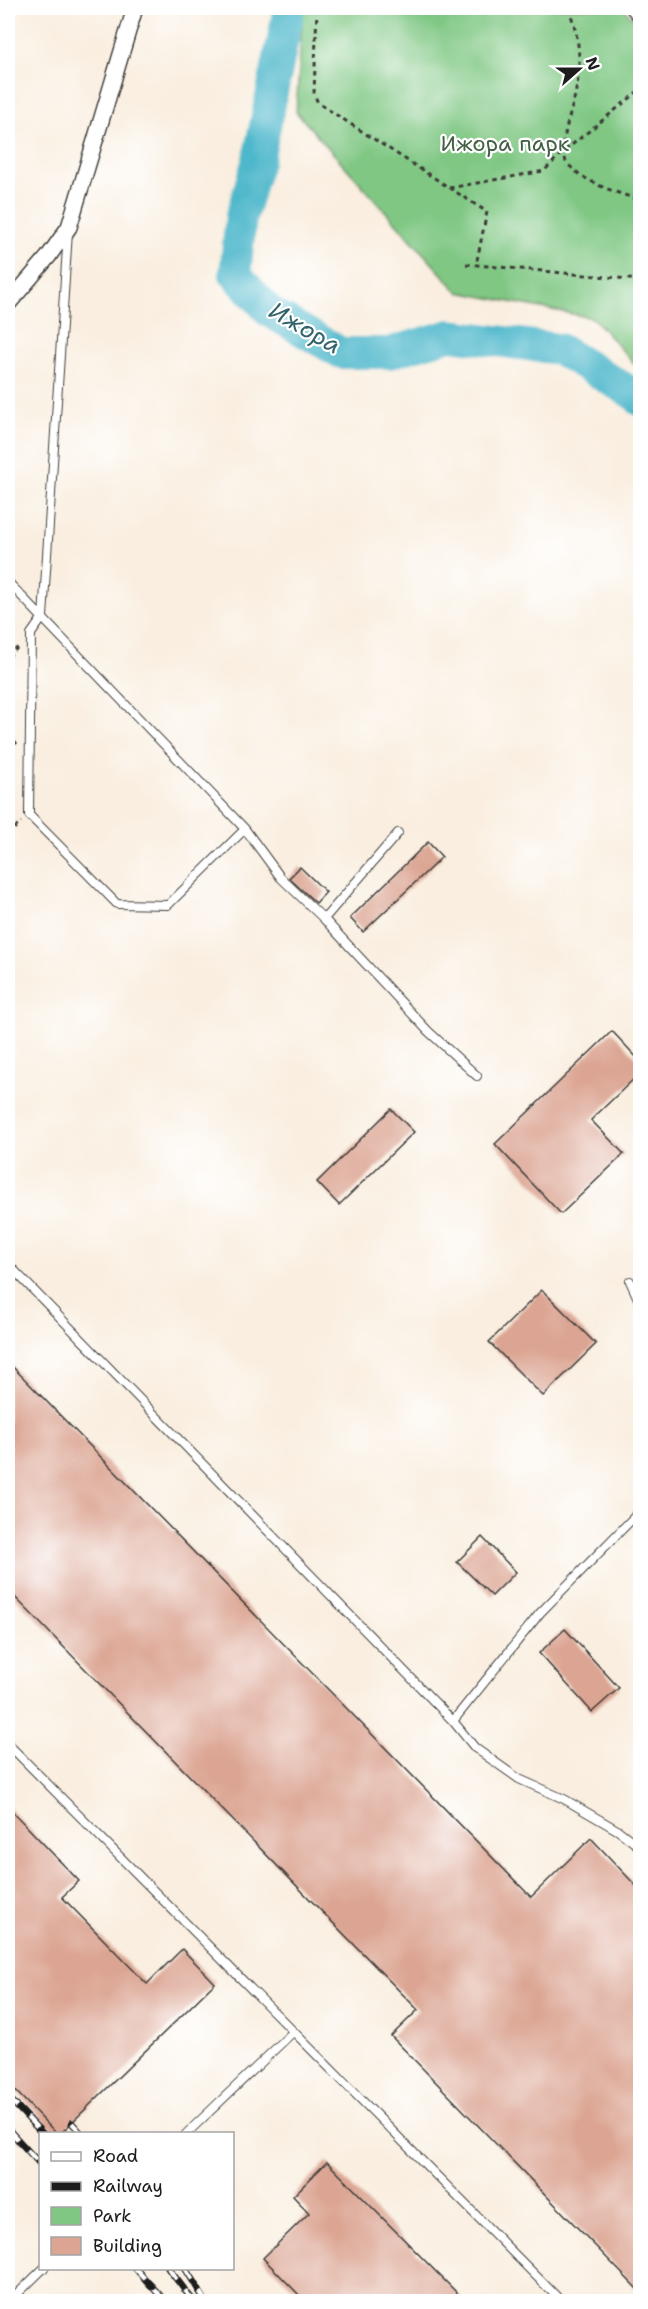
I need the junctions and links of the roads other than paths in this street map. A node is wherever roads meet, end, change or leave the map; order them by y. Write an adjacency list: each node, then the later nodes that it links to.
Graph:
1 (135, 8): 4 (street)
2 (634, 8): 3 (street)
3 (640, 15)
4 (69, 227): 5 (street); 7 (lane)
5 (8, 304)
6 (8, 582): 7 (lane)
7 (43, 617): 8 (lane); 8 (lane)
8 (245, 829): 10 (lane)
9 (398, 833): 10 (lane)
10 (324, 920): 11 (lane)
11 (477, 1076)
12 (8, 1264): 16 (lane)
13 (630, 1281): 14 (lane)
14 (640, 1304)
15 (640, 1511): 16 (lane)
16 (453, 1720): 18 (lane)
17 (8, 1744): 19 (lane)
18 (640, 1847)
19 (292, 2032): 20 (lane); 23 (lane)
20 (187, 2132)
21 (42, 2270): 22 (lane)
22 (9, 2301)
23 (562, 2301)

